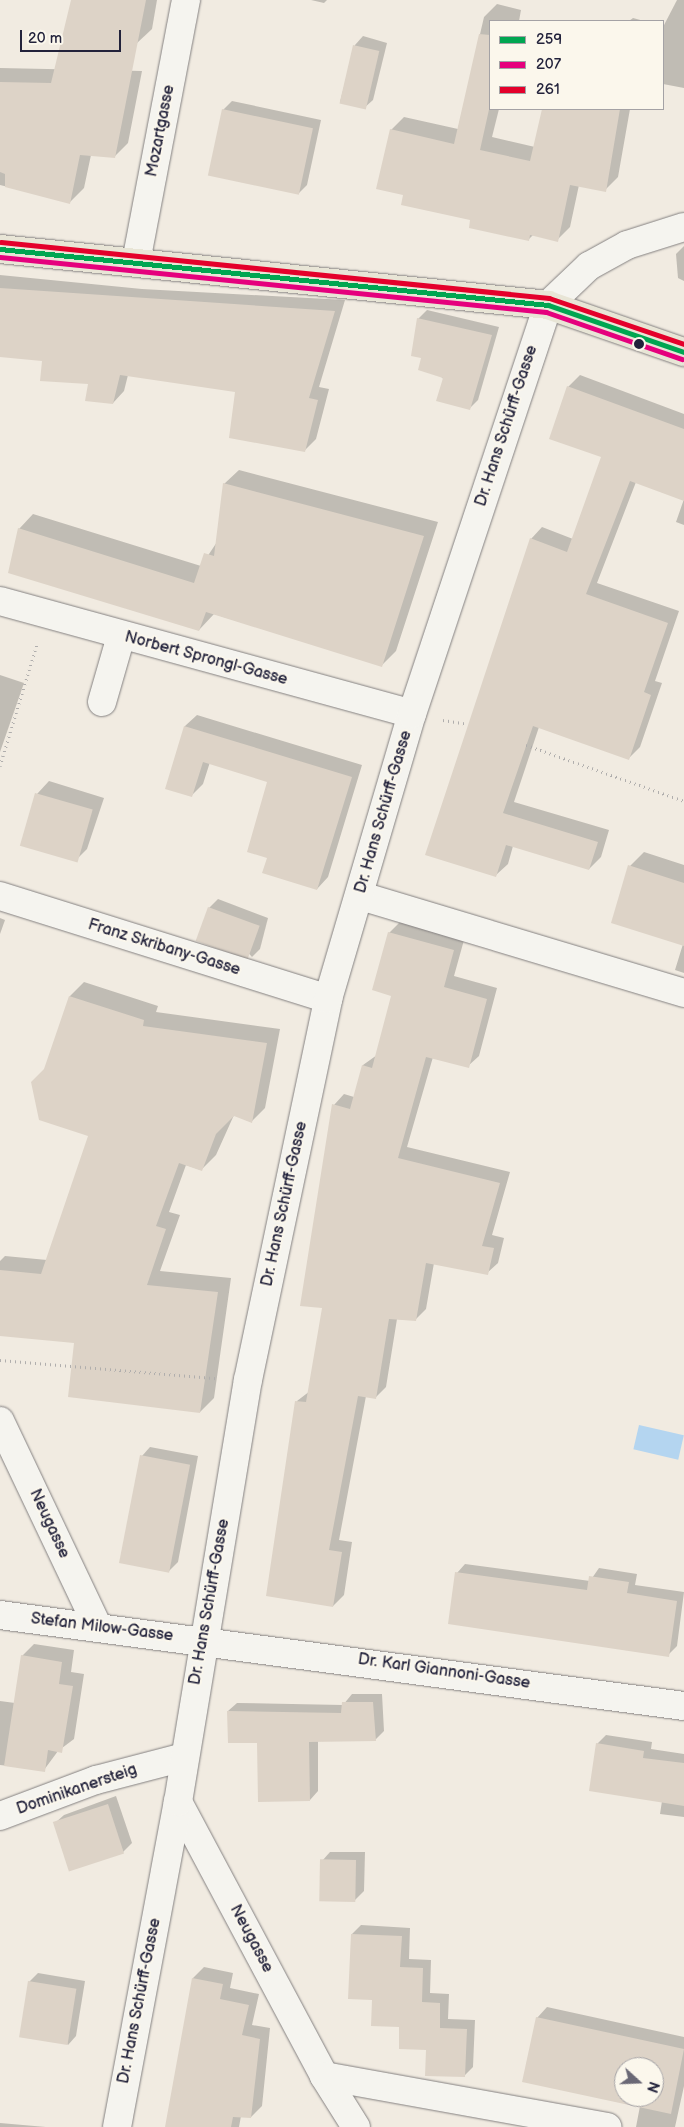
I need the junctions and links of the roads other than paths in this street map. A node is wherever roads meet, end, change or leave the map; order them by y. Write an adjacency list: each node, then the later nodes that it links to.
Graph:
1 (186, 0): 4 (street, Mozartgasse)
2 (684, 227): 5 (street)
3 (0, 249): 4 (main road)
4 (136, 262): 5 (main road)
5 (548, 305): 6 (main road); 10 (street, Dr. Hans Schürff-Gasse)
6 (684, 352)
7 (0, 601): 8 (street, Norbert Sprongl-Gasse)
8 (121, 636): 9 (street); 10 (street, Norbert Sprongl-Gasse)
9 (102, 702)
10 (412, 714): 12 (street, Dr. Hans Schürff-Gasse)
11 (0, 896): 14 (street, Franz Skribany-Gasse)
12 (361, 896): 13 (street); 14 (street, Dr. Hans Schürff-Gasse)
13 (684, 993)
14 (328, 999): 18 (street, Dr. Hans Schürff-Gasse)
15 (0, 1421): 17 (street, Neugasse)
16 (0, 1615): 17 (street, Stefan Milow-Gasse)
17 (98, 1627): 18 (street, Stefan Milow-Gasse)
18 (203, 1640): 19 (street, Dr. Karl Giannoni-Gasse); 20 (street, Dr. Hans Schürff-Gasse)
19 (684, 1706)
20 (184, 1757): 21 (street, Dr. Hans Schürff-Gasse); 22 (street, Dominikanersteig)
21 (178, 1802): 23 (street, Neugasse); 24 (street, Dr. Hans Schürff-Gasse)
22 (0, 1816)
23 (324, 2076): 25 (street, Neugasse); 26 (street)
24 (117, 2127)
25 (356, 2127)
26 (607, 2127)

